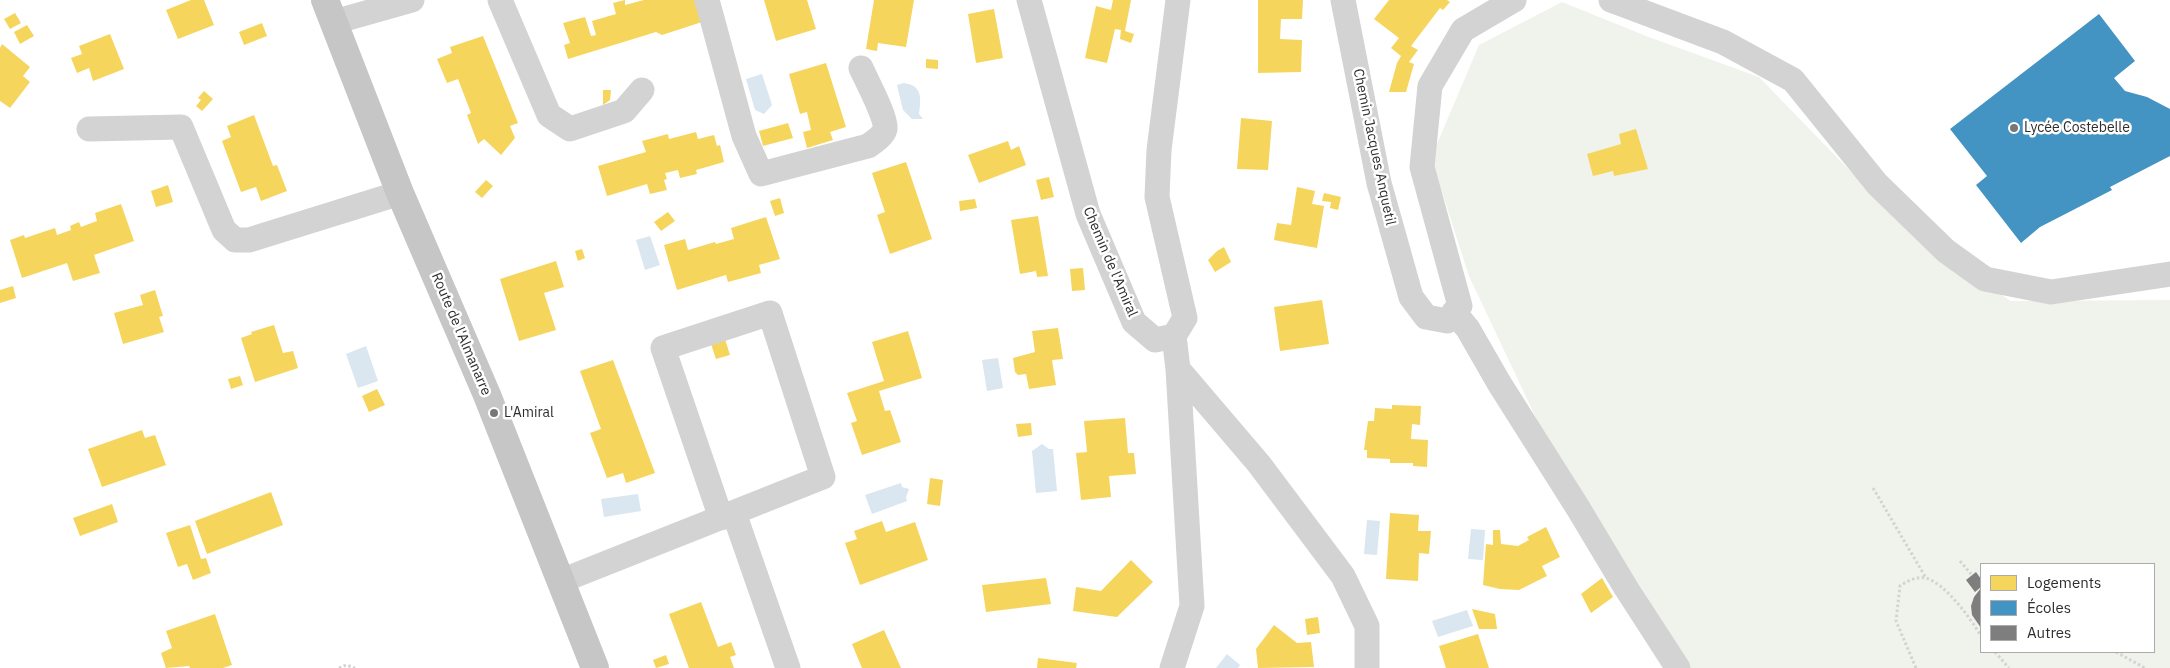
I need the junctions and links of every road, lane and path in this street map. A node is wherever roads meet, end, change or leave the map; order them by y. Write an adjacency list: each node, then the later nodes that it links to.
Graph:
1 (412, 0): 9 (street)
2 (500, 0): 11 (street)
3 (707, 0): 10 (street)
4 (1029, 0): 16 (street, Chemin de l'Amiral)
5 (1178, 0): 16 (street)
6 (1343, 0): 15 (street, Chemin Jacques Anquetil)
7 (1514, 0): 15 (street)
8 (1611, 0): 14 (street)
9 (329, 11): 13 (main road, Route de l'Almanarre)
10 (861, 68)
11 (642, 90)
12 (89, 129): 13 (street)
13 (400, 192): 23 (main road, Route de l'Almanarre)
14 (2170, 274)
15 (1454, 312): 33 (street)
16 (1174, 336): 17 (street)
17 (1178, 369): 31 (street); 32 (street)
18 (1873, 488): 22 (path)
19 (727, 515): 19 (street); 23 (street); 30 (street)
20 (1960, 561): 21 (path)
21 (1971, 574)
22 (1926, 578): 24 (path); 34 (path)
23 (561, 582): 29 (main road, Route de l'Almanarre)
24 (1980, 634)
25 (1996, 653): 35 (path)
26 (2118, 653): 36 (path)
27 (340, 668): 28 (path)
28 (355, 668)
29 (595, 668)
30 (788, 668)
31 (1172, 668)
32 (1367, 668)
33 (1678, 668)
34 (1916, 668)
35 (2009, 668)
36 (2145, 668)

